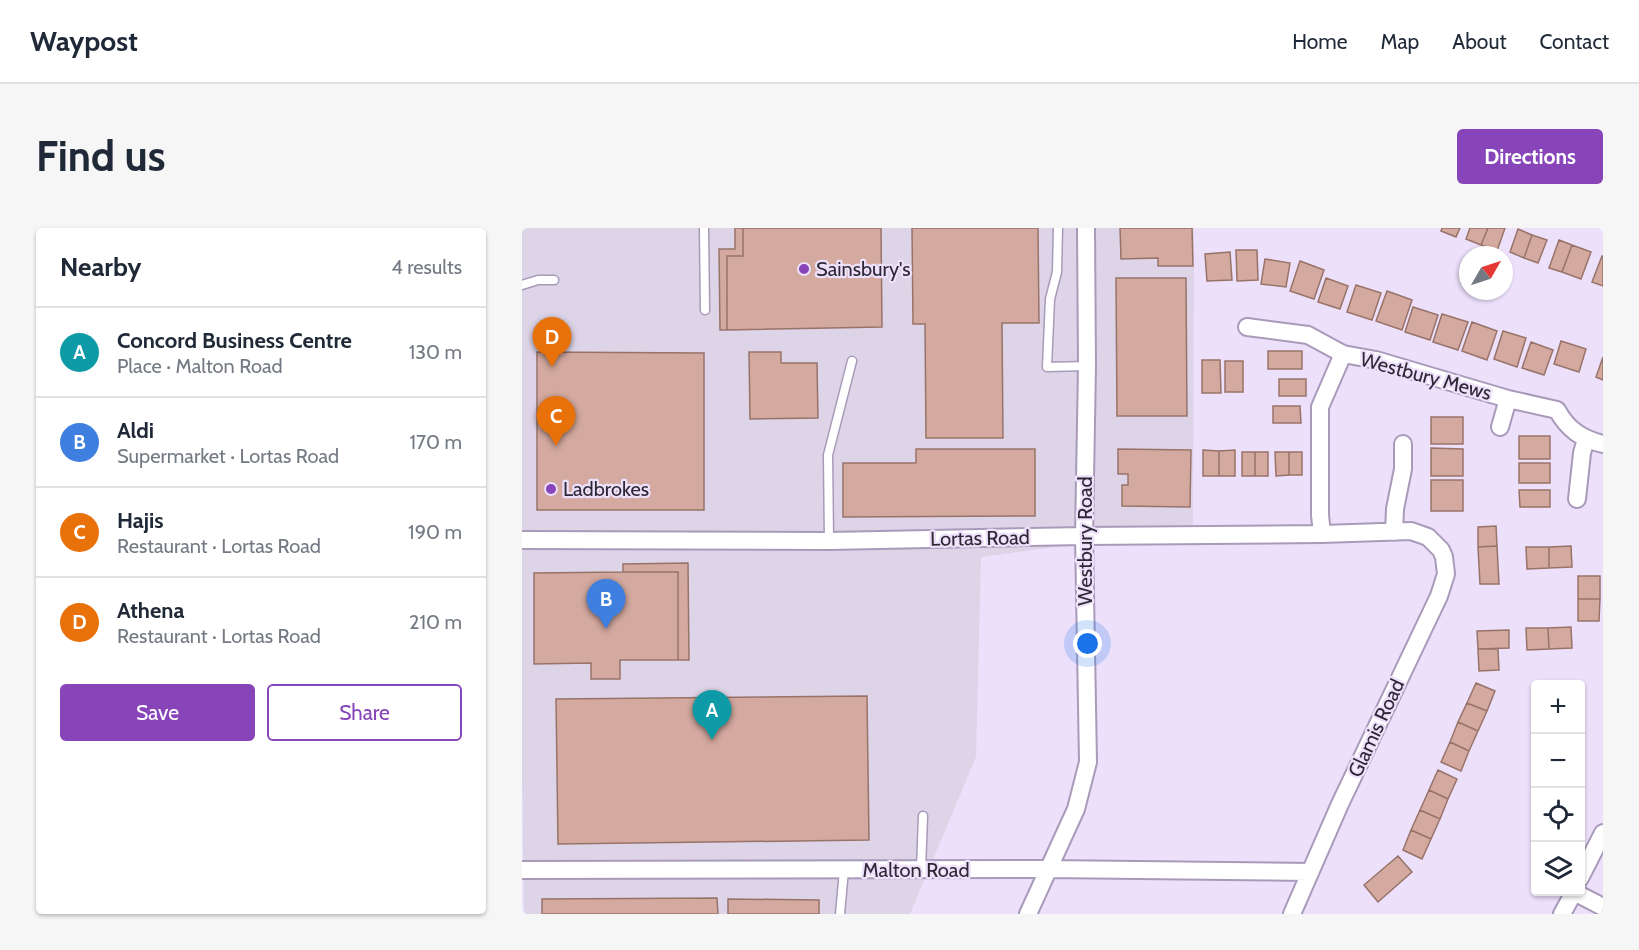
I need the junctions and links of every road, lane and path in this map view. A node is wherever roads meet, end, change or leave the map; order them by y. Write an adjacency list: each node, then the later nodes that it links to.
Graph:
1 (704, 228): 6 (lane)
2 (1058, 228): 10 (lane)
3 (1086, 228): 10 (street, Westbury Road)
4 (554, 280): 5 (lane)
5 (522, 285)
6 (705, 310)
7 (1247, 327): 8 (street, Westbury Mews)
8 (1343, 354): 11 (street, Westbury Mews); 18 (street, Westbury Mews)
9 (852, 361): 21 (lane)
10 (1087, 366): 19 (street, Westbury Road)
11 (1508, 399): 12 (street); 13 (street, Westbury Mews)
12 (1500, 427)
13 (1586, 439): 15 (street); 16 (street)
14 (1403, 444): 17 (street)
15 (1603, 444)
16 (1577, 499)
17 (1394, 532): 18 (street, Lortas Road); 22 (street, Lortas Road)
18 (1322, 534): 19 (street, Lortas Road)
19 (1084, 536): 21 (street, Lortas Road); 25 (street, Westbury Road)
20 (522, 540): 21 (street, Lortas Road)
21 (829, 541)
22 (1435, 543): 30 (street, Glamis Road)
23 (923, 816): 29 (lane)
24 (1603, 832): 26 (street)
25 (1048, 869): 29 (street, Malton Road); 30 (street, Malton Road); 35 (street, Westbury Road)
26 (1585, 869)
27 (522, 870): 28 (street, Malton Road)
28 (844, 870): 29 (street, Malton Road); 34 (lane)
29 (921, 870)
30 (1310, 872): 36 (street, Glamis Road)
31 (1585, 894): 33 (street)
32 (1571, 896): 37 (street)
33 (1603, 907)
34 (840, 914)
35 (1028, 914)
36 (1292, 914)
37 (1562, 914)

